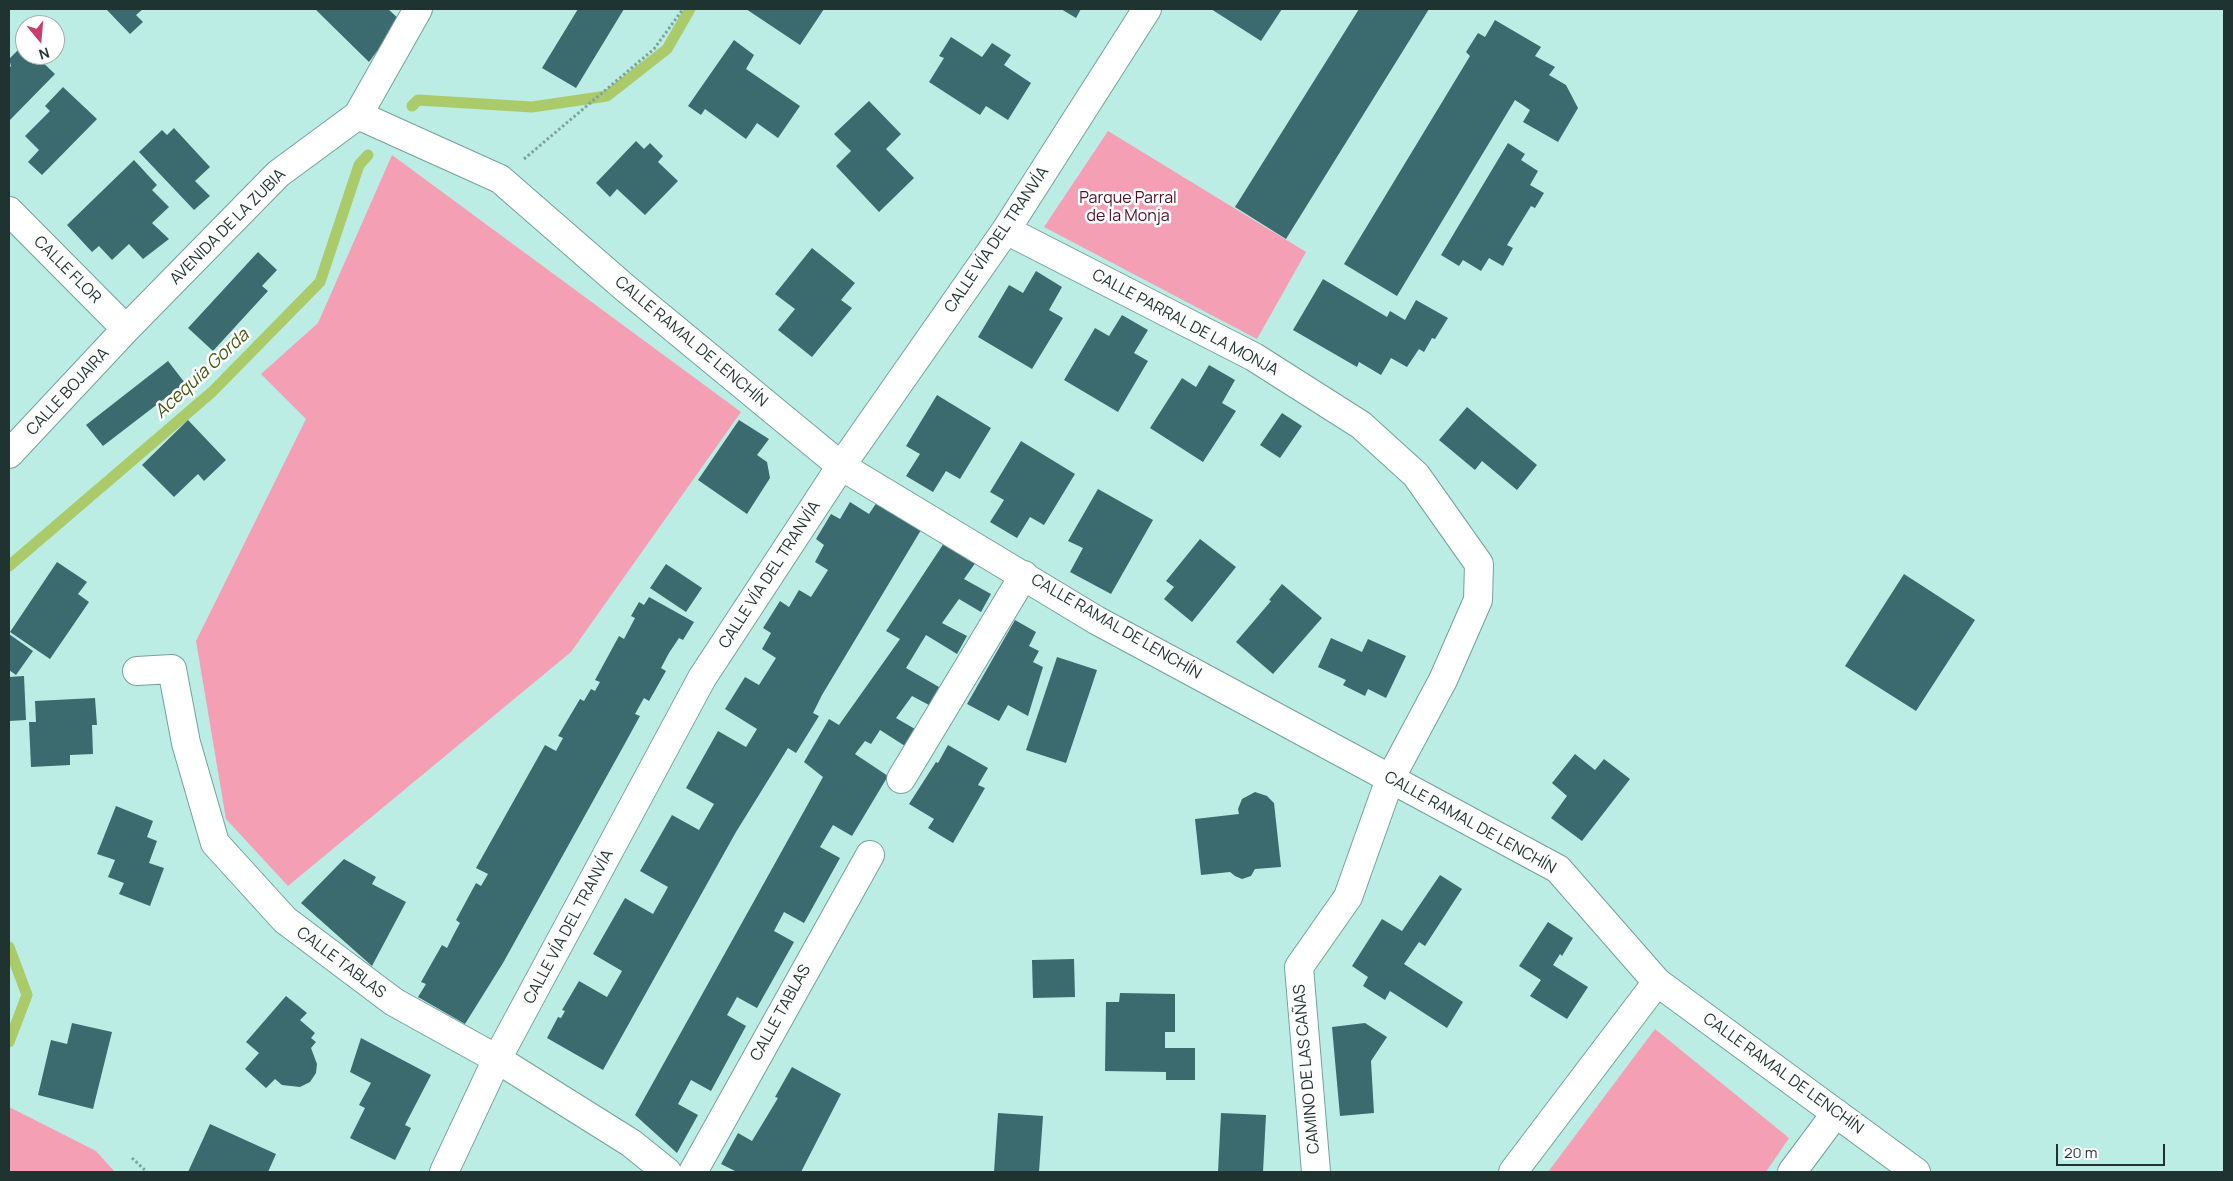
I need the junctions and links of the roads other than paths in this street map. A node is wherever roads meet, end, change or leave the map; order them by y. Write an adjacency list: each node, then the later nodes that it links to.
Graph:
1 (418, 9): 3 (street, AVENIDA DE LA ZUBIA)
2 (1147, 9): 5 (street, CALLE VÍA DEL TRANVÍA)
3 (358, 115): 6 (street, AVENIDA DE LA ZUBIA); 8 (street, CALLE RAMAL DE LENCHÍN)
4 (9, 211): 6 (street, CALLE FLOR)
5 (1006, 230): 8 (street, CALLE VÍA DEL TRANVÍA); 12 (street, CALLE PARRAL DE LA MONJA)
6 (126, 329): 7 (street, CALLE BOJAIRA)
7 (9, 454)
8 (841, 466): 9 (street, CALLE RAMAL DE LENCHÍN); 15 (street, CALLE VÍA DEL TRANVÍA)
9 (1024, 575): 11 (street, CALLE RAMAL DE LENCHÍN); 12 (street, CALLE RAMAL DE LENCHÍN)
10 (137, 671): 15 (street, CALLE TABLAS)
11 (901, 779)
12 (1390, 779): 14 (street, CALLE RAMAL DE LENCHÍN); 20 (street, CAMINO DE LAS CAÑAS)
13 (870, 855): 19 (street, CALLE TABLAS)
14 (1657, 982): 16 (street, CALLE RAMAL DE LENCHÍN); 21 (street)
15 (497, 1059): 17 (street, CALLE VÍA DEL TRANVÍA); 18 (street, CALLE TABLAS)
16 (1836, 1113): 22 (street); 23 (street, CALLE RAMAL DE LENCHÍN)
17 (444, 1172)
18 (667, 1172)
19 (693, 1172)
20 (1316, 1172)
21 (1513, 1172)
22 (1792, 1172)
23 (1916, 1172)

